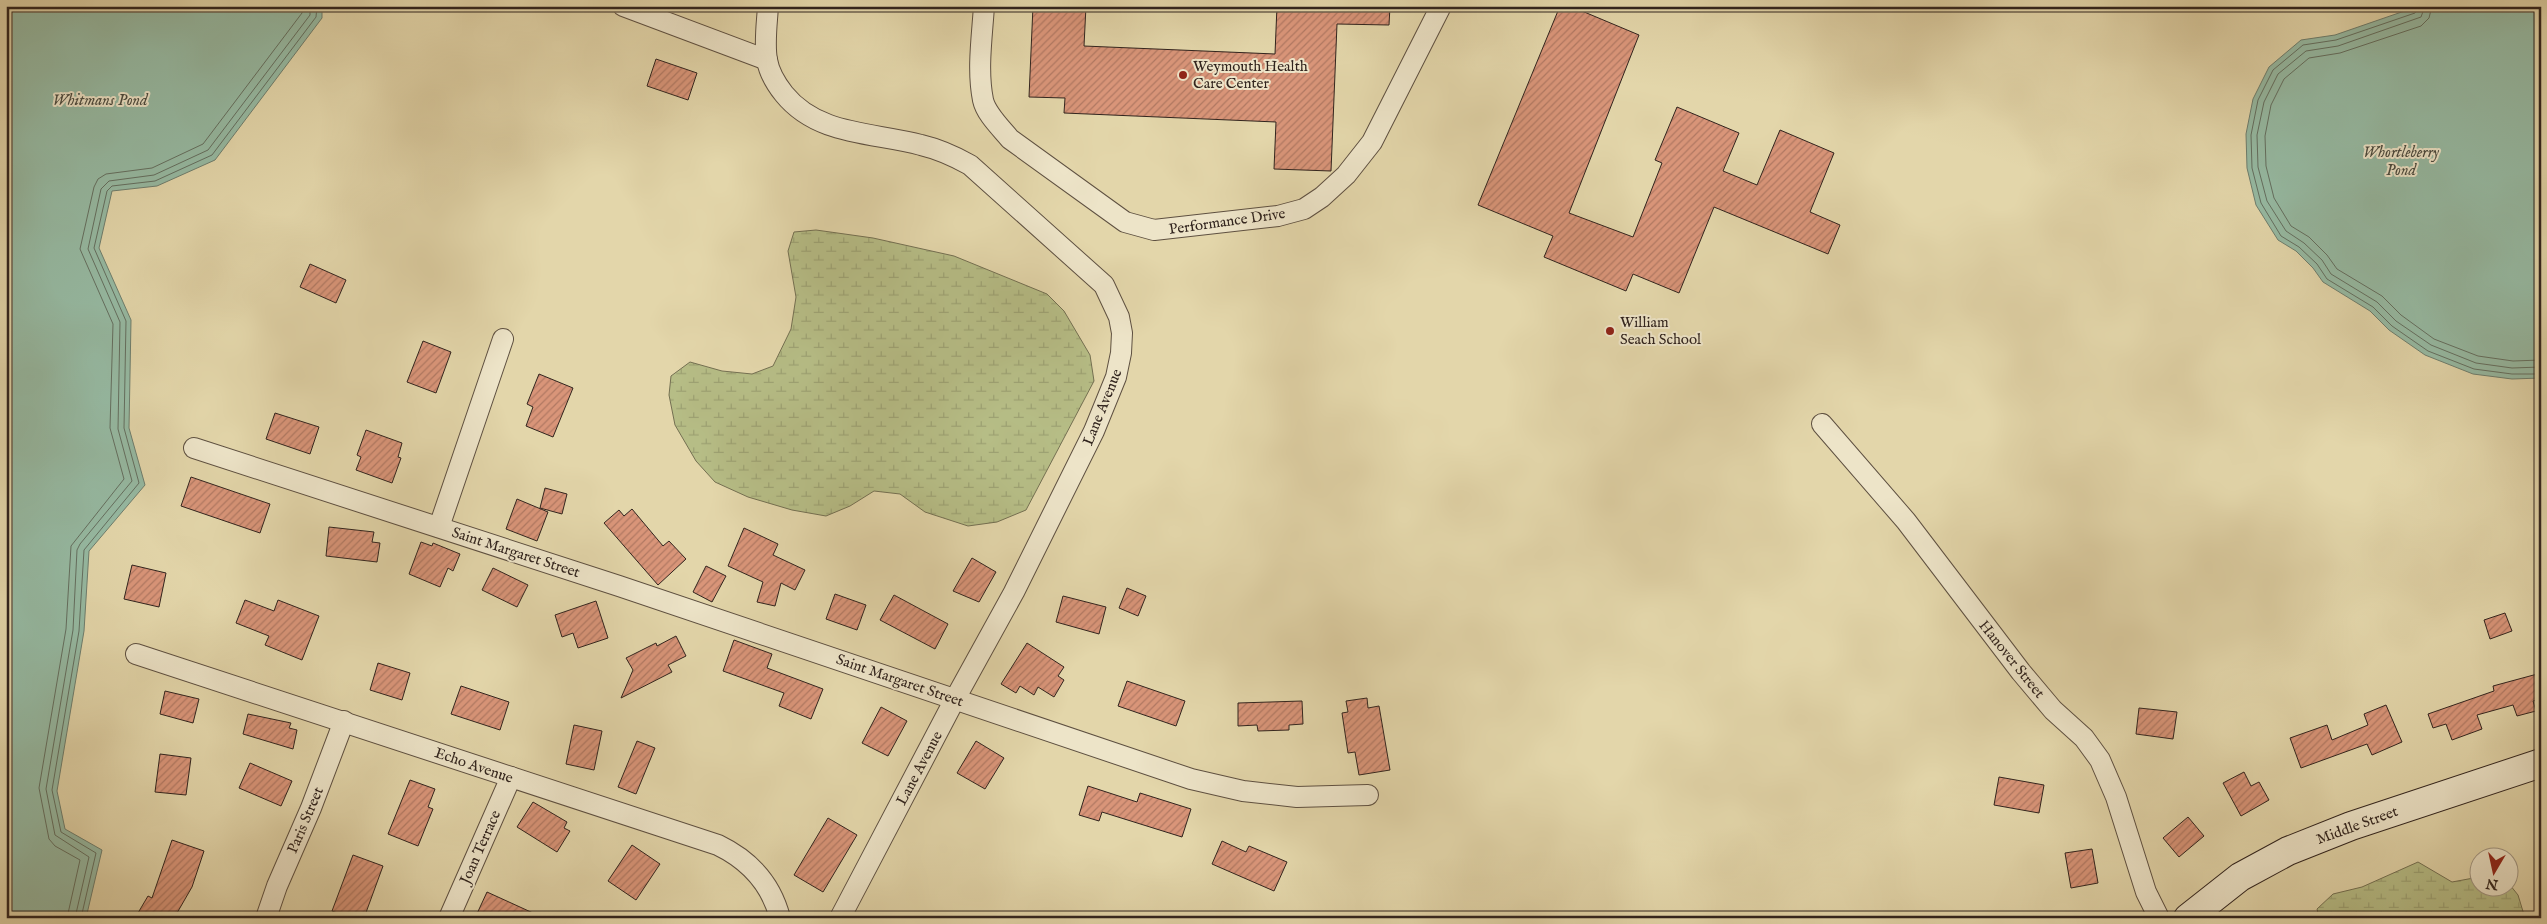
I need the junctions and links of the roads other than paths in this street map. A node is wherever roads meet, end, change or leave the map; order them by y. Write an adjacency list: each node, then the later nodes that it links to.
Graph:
1 (623, 6): 5 (street)
2 (768, 6): 5 (street, Lane Avenue)
3 (984, 6): 4 (street, Performance Drive)
4 (1441, 6)
5 (766, 60): 11 (street, Lane Avenue)
6 (503, 339): 9 (street, Saint Margaret Street)
7 (1822, 424): 20 (street, Hanover Street)
8 (194, 448): 9 (street, Saint Margaret Street)
9 (439, 526): 11 (street, Saint Margaret Street)
10 (136, 654): 12 (street, Echo Avenue)
11 (955, 699): 15 (street, Saint Margaret Street); 19 (street, Lane Avenue)
12 (344, 721): 14 (street, Echo Avenue); 16 (street, Paris Street)
13 (2541, 763): 21 (main road, Middle Street)
14 (511, 777): 17 (street, Joan Terrace); 18 (street, Echo Avenue)
15 (1368, 795)
16 (266, 918)
17 (449, 918)
18 (780, 918)
19 (840, 918)
20 (2159, 918)
21 (2188, 918)

